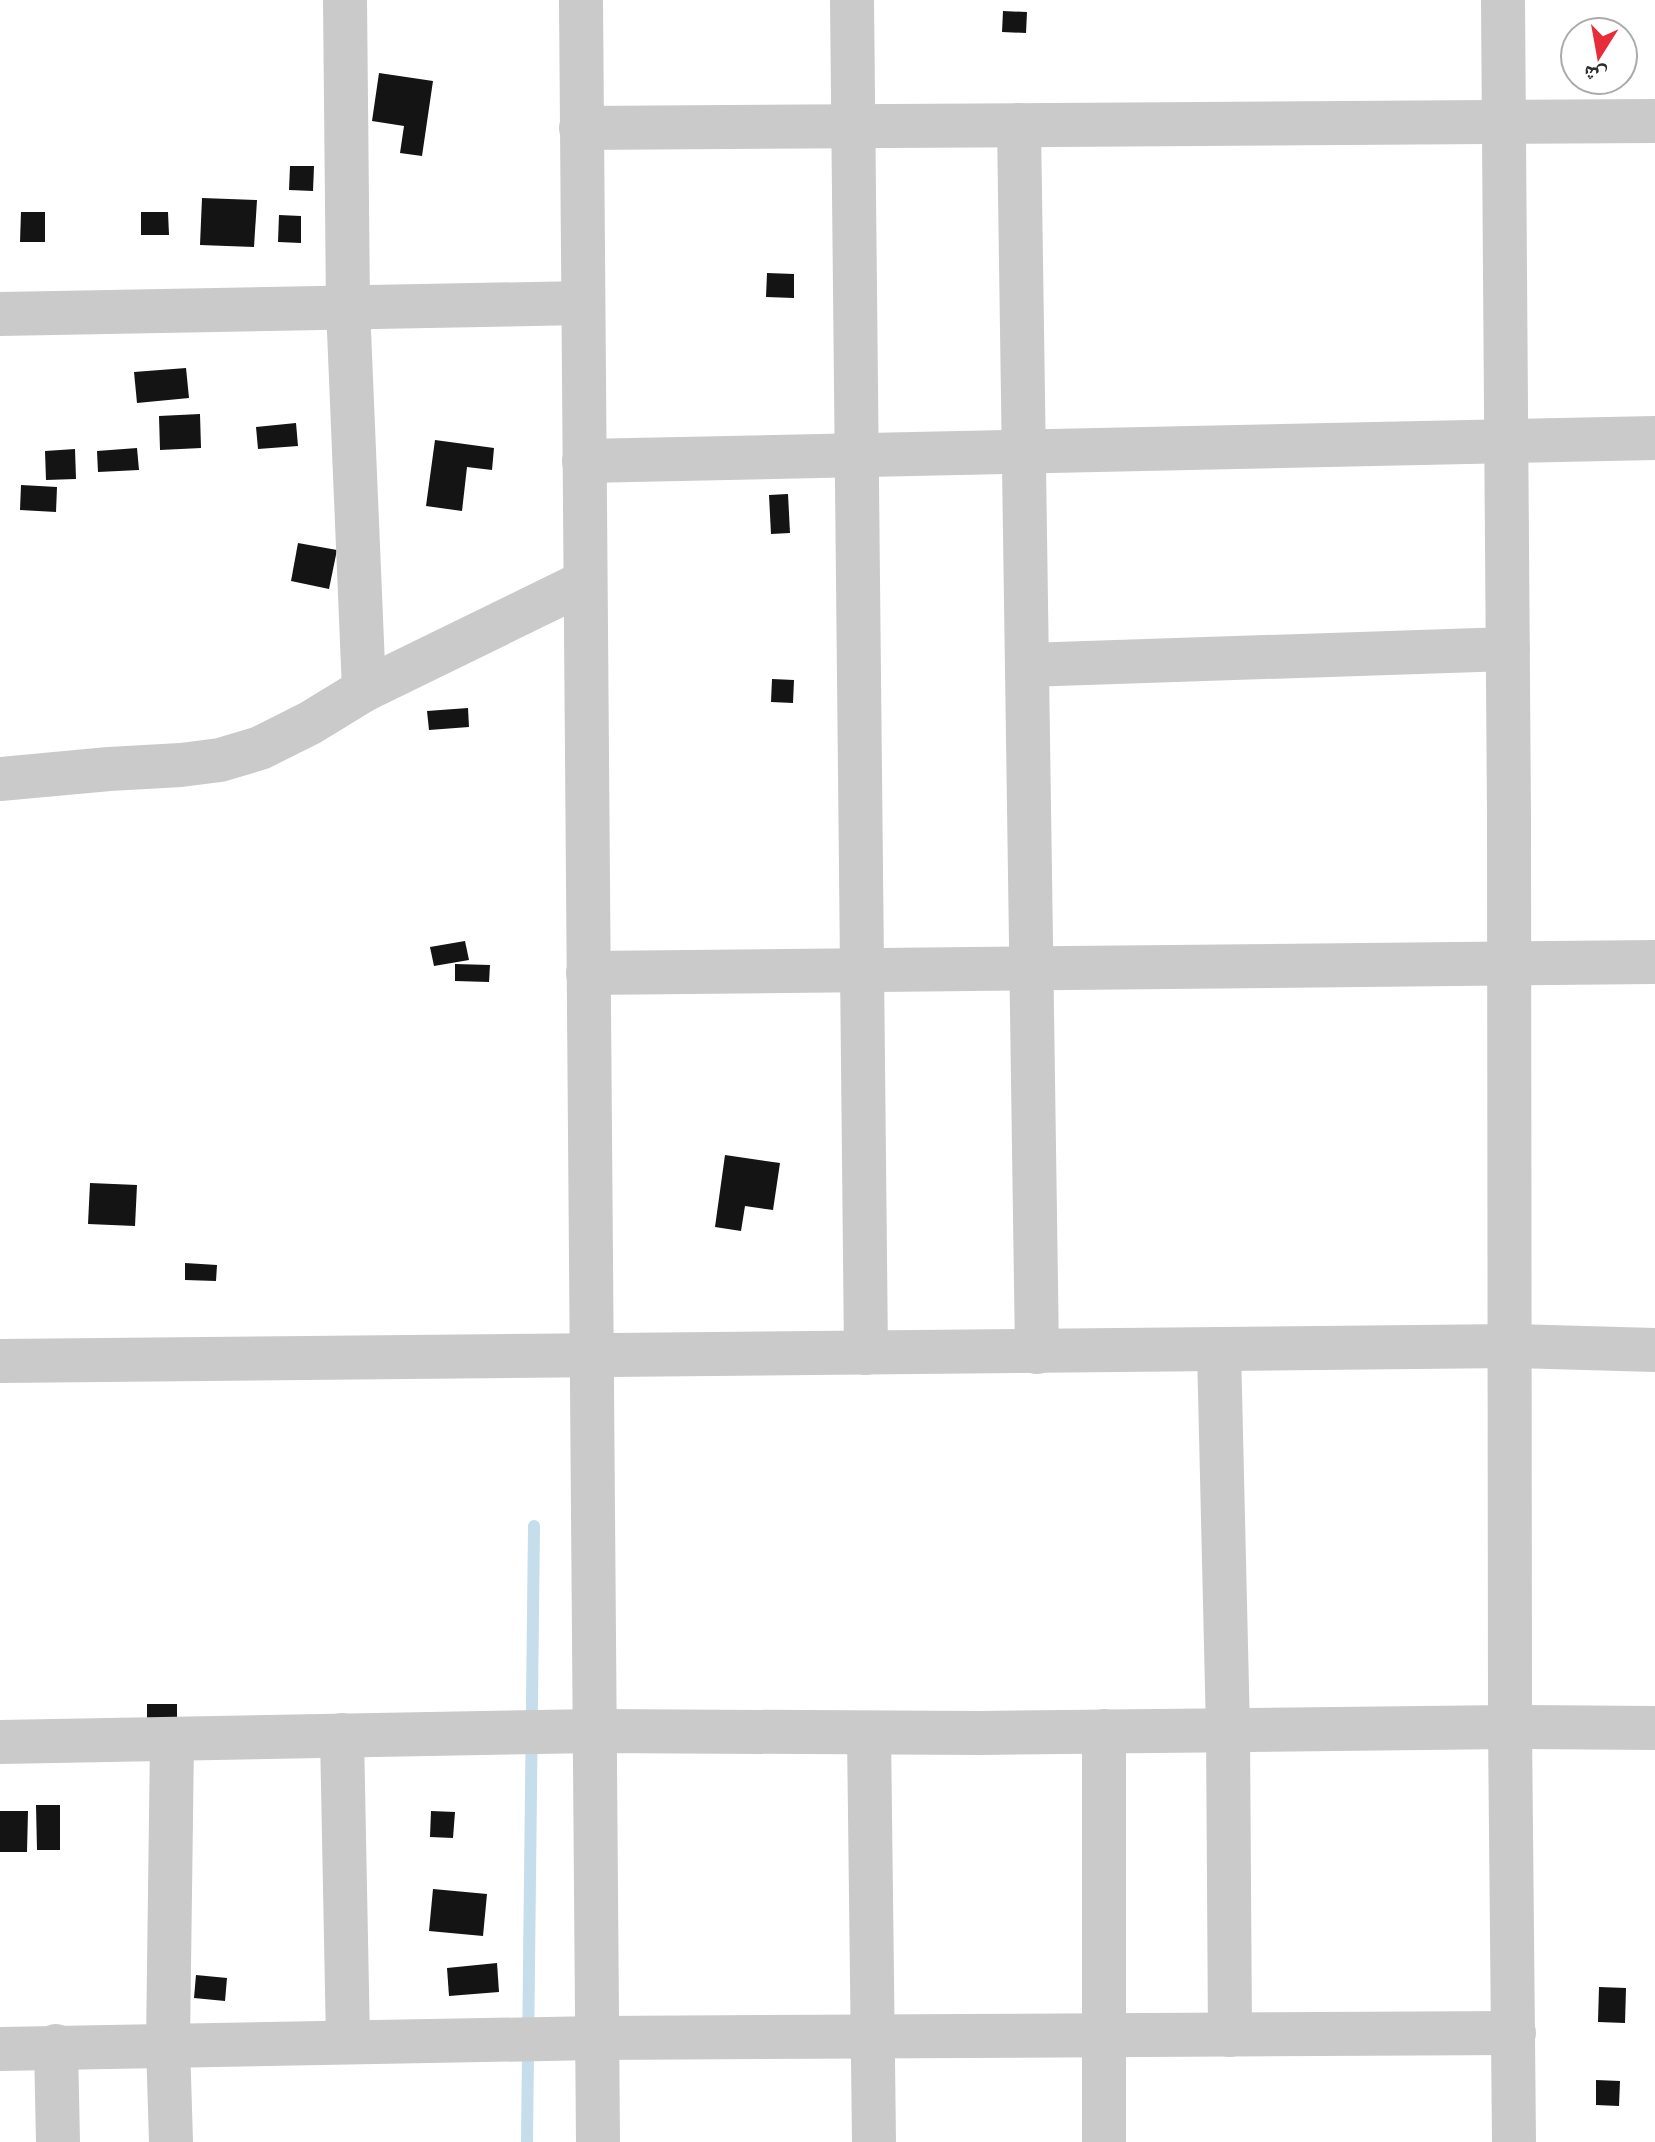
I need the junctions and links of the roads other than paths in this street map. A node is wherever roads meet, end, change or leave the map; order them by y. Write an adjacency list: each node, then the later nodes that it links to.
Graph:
1 (345, 0): 11 (street)
2 (581, 0): 9 (street)
3 (852, 0): 8 (street)
4 (1503, 0): 6 (street)
5 (1655, 121): 6 (street)
6 (1503, 124): 7 (street); 14 (street)
7 (1019, 125): 8 (street); 15 (street)
8 (852, 126): 9 (street); 16 (street)
9 (581, 128): 10 (street)
10 (583, 303): 11 (street); 17 (street)
11 (348, 307): 12 (street); 21 (street)
12 (0, 314)
13 (1655, 438): 14 (street)
14 (1506, 439): 15 (street); 19 (street)
15 (1023, 452): 16 (street); 20 (street)
16 (856, 455): 17 (street); 26 (street)
17 (584, 461): 18 (street)
18 (585, 582): 21 (street); 27 (street)
19 (1508, 649): 20 (street); 24 (street)
20 (1027, 665): 25 (street)
21 (364, 690): 22 (street)
22 (0, 779)
23 (1655, 962): 24 (street)
24 (1509, 963): 25 (street); 28 (street)
25 (1031, 969): 26 (street); 31 (street)
26 (861, 970): 27 (street); 32 (street)
27 (588, 973): 33 (street)
28 (1512, 1346): 29 (street); 30 (street); 35 (street)
29 (1219, 1349): 31 (street); 37 (street)
30 (1655, 1350)
31 (1037, 1352): 32 (street)
32 (866, 1353): 33 (street)
33 (591, 1355): 34 (street); 38 (street)
34 (0, 1361)
35 (1510, 1727): 36 (street); 37 (street); 44 (street)
36 (1655, 1728)
37 (1228, 1730): 39 (street); 45 (street)
38 (595, 1731): 40 (street); 41 (street); 48 (street)
39 (1104, 1731): 40 (street); 47 (street)
40 (869, 1733): 46 (street)
41 (342, 1735): 42 (street); 49 (street)
42 (172, 1740): 43 (street); 50 (street)
43 (0, 1742)
44 (1514, 2033): 45 (street); 58 (street)
45 (1230, 2035): 47 (street)
46 (871, 2036): 47 (street); 48 (street); 56 (street)
47 (1106, 2036): 57 (street)
48 (597, 2038): 49 (street); 55 (street)
49 (348, 2041): 50 (street)
50 (168, 2044): 51 (street); 54 (street)
51 (56, 2046): 52 (street); 53 (street)
52 (0, 2049)
53 (58, 2142)
54 (171, 2142)
55 (598, 2142)
56 (874, 2142)
57 (1104, 2142)
58 (1514, 2142)

